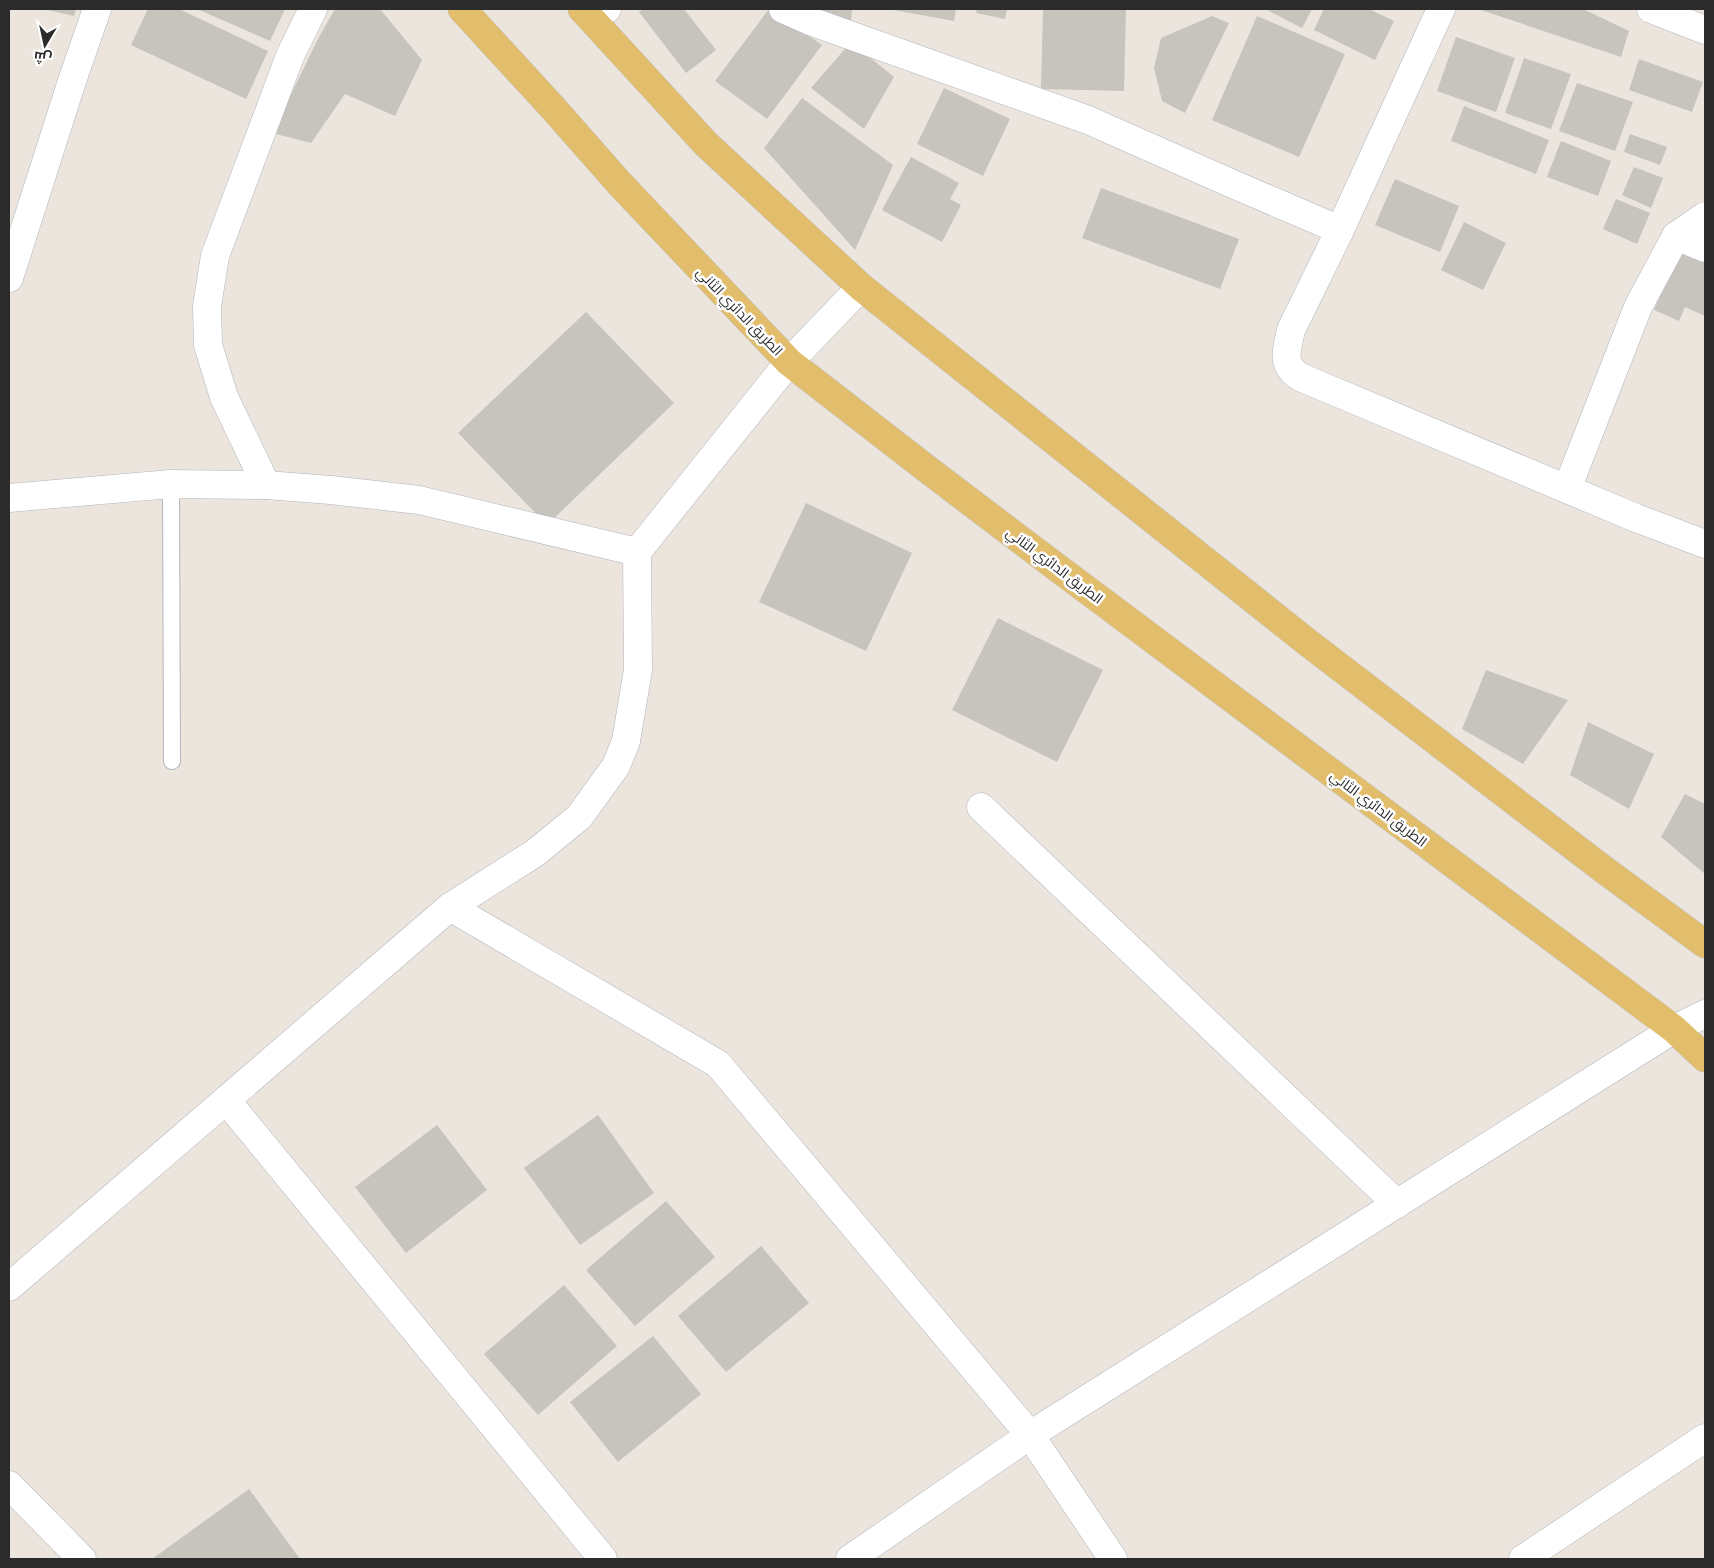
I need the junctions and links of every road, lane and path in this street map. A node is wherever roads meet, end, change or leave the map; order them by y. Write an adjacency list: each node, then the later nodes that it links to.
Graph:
1 (97, 9): 13 (street)
2 (313, 9): 17 (street)
3 (462, 9): 15 (main road, الطريق الدائري الثاني)
4 (783, 9): 10 (street)
5 (1441, 9): 10 (street)
6 (1651, 9): 8 (street)
7 (593, 12): 14 (main road)
8 (1705, 30)
9 (1705, 216): 11 (street)
10 (1340, 230): 18 (street)
11 (1676, 236): 12 (street); 18 (street)
12 (1705, 248)
13 (9, 278)
14 (861, 287): 15 (street); 25 (main road)
15 (788, 362): 21 (street); 27 (main road, الطريق الدائري الثاني)
16 (171, 484): 17 (street); 19 (street); 22 (lane)
17 (266, 485): 21 (street)
18 (1567, 489): 20 (street)
19 (9, 498)
20 (1705, 544)
21 (637, 552): 24 (street)
22 (172, 761)
23 (981, 807): 30 (street)
24 (450, 907): 29 (street); 32 (street)
25 (1705, 944)
26 (1705, 1014): 27 (street)
27 (1674, 1029): 28 (main road, الطريق الدائري الثاني); 30 (street)
28 (1705, 1058)
29 (226, 1100): 31 (street); 36 (street)
30 (1397, 1204): 32 (street)
31 (9, 1287)
32 (1030, 1435): 37 (street); 38 (street)
33 (1705, 1438): 39 (street)
34 (9, 1485): 35 (street)
35 (82, 1559)
36 (603, 1559)
37 (850, 1559)
38 (1113, 1559)
39 (1523, 1559)

